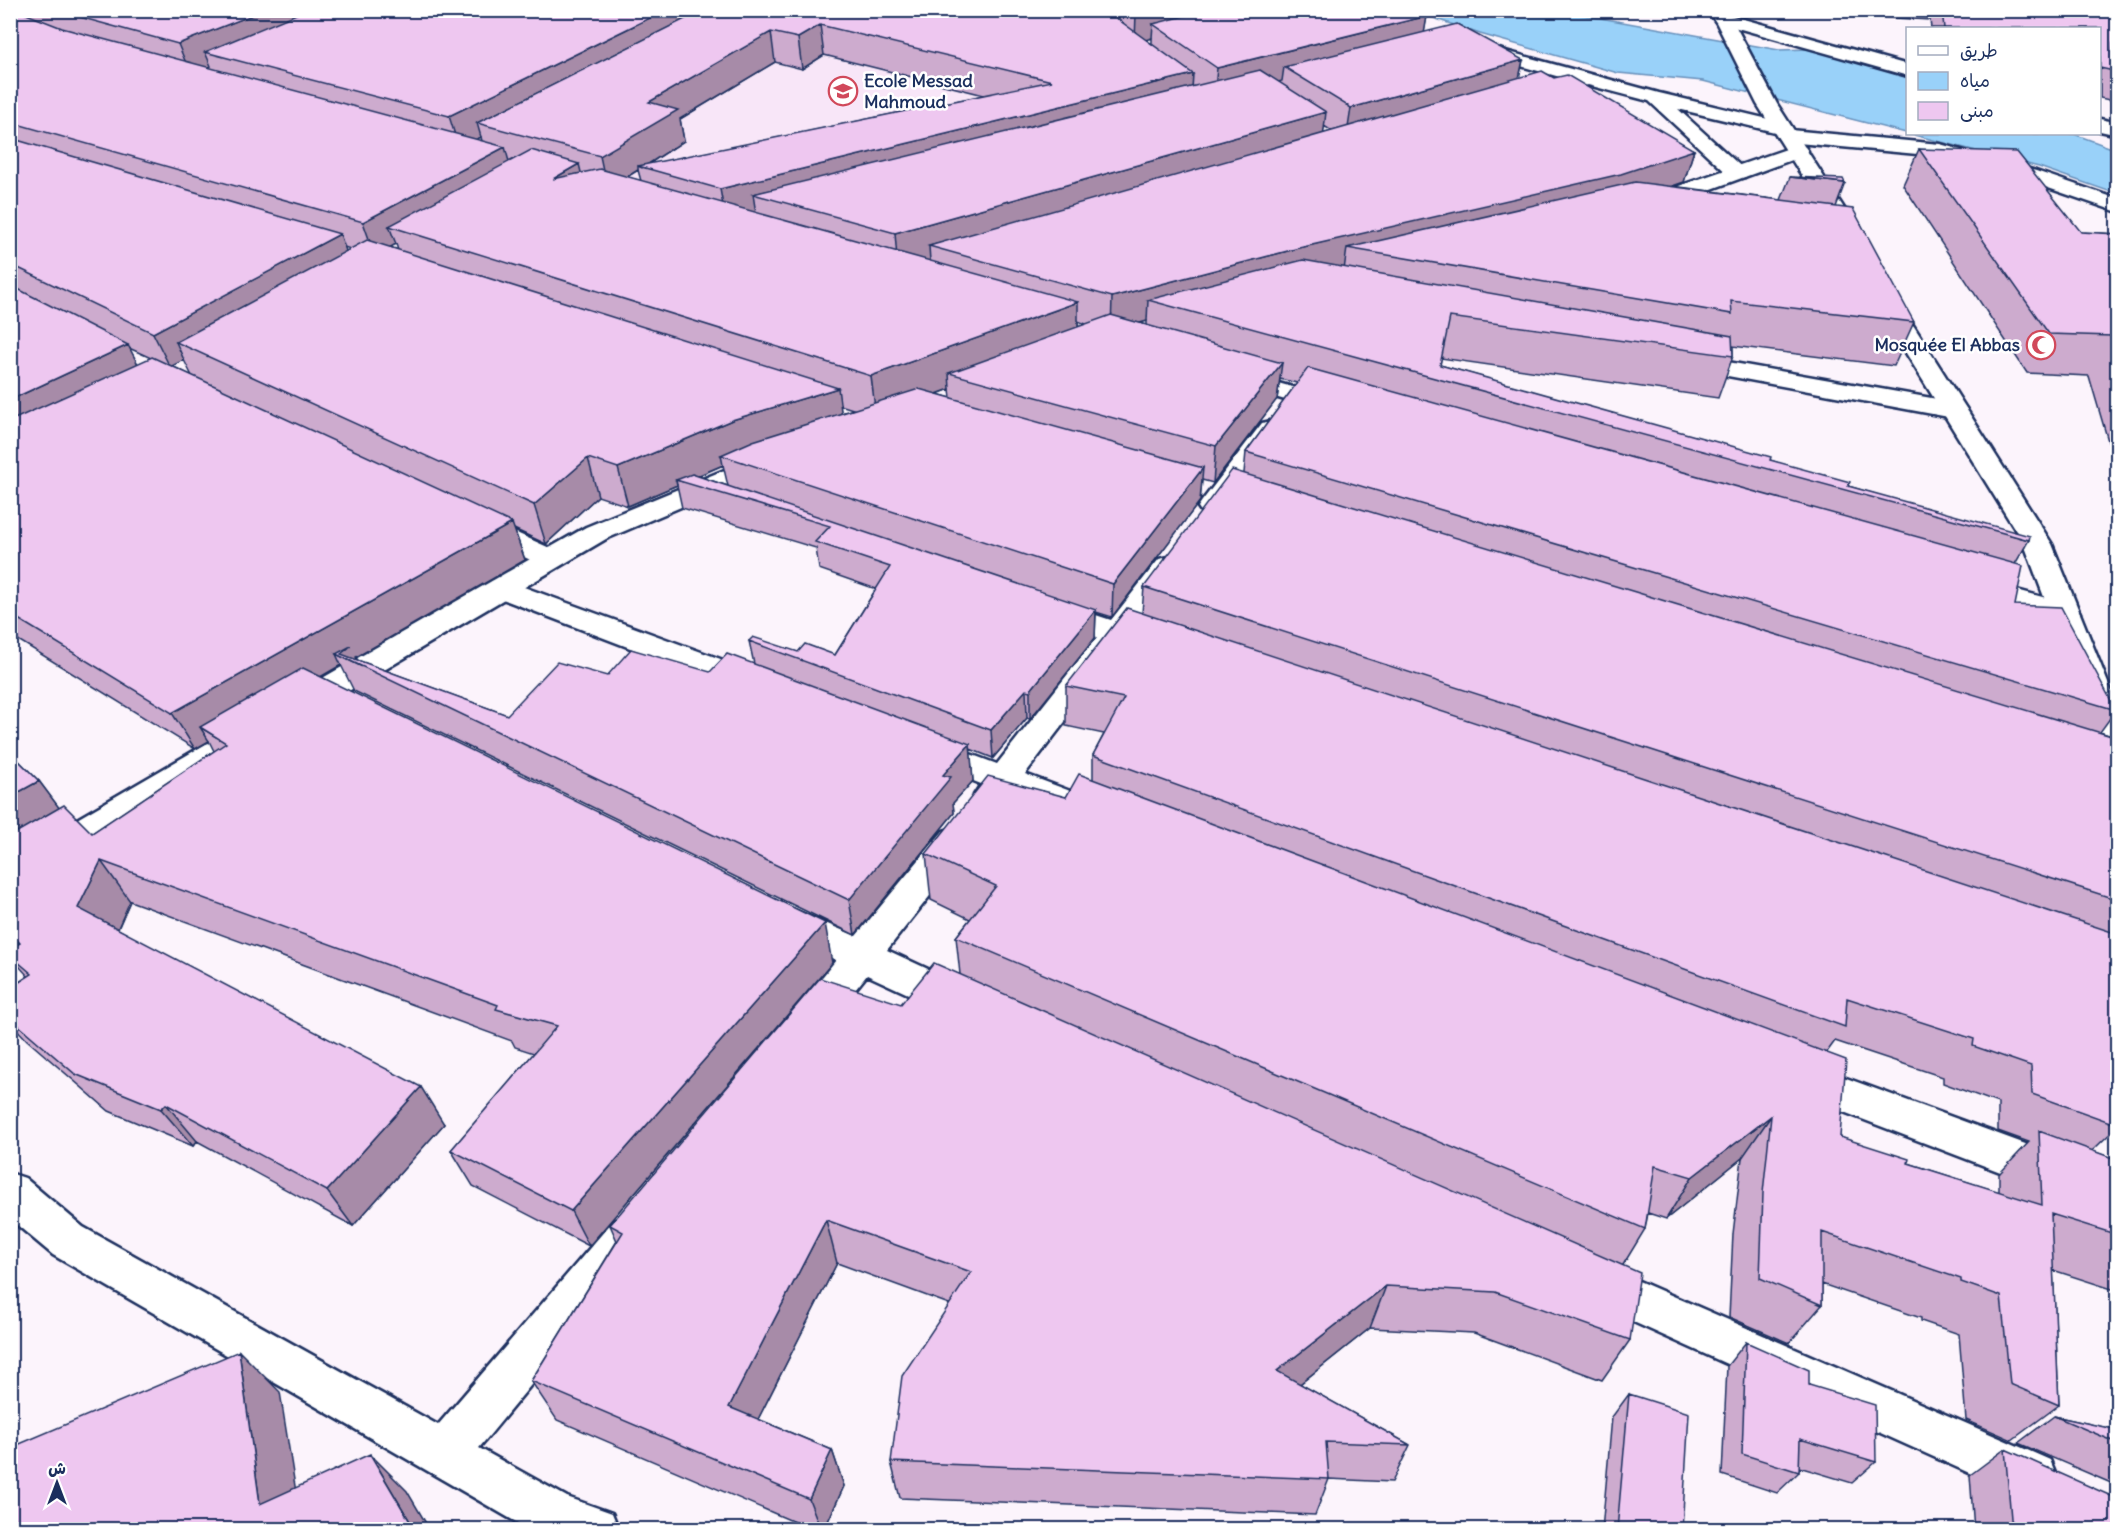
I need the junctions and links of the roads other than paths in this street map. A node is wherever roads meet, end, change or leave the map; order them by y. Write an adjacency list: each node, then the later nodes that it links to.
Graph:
1 (1720, 14): 3 (street); 9 (street)
2 (1462, 44): 4 (street)
3 (1906, 69)
4 (1587, 79): 5 (street); 6 (street)
5 (1654, 97): 9 (street); 10 (street)
6 (1520, 98)
7 (2101, 124): 8 (street)
8 (2118, 129)
9 (1789, 138): 10 (street); 11 (street); 13 (street)
10 (1737, 173): 12 (street)
11 (2118, 206)
12 (1668, 220)
13 (1850, 235)
14 (1870, 273): 18 (street)
15 (1660, 356): 18 (street)
16 (1218, 373): 17 (street)
17 (1296, 395): 19 (street); 29 (street)
18 (1954, 410): 28 (street)
19 (1353, 411)
20 (794, 451): 21 (street)
21 (697, 489): 22 (street); 24 (street)
22 (741, 504)
23 (456, 514): 24 (street)
24 (551, 559): 26 (street)
25 (1950, 581): 28 (street)
26 (502, 588): 31 (street); 32 (street)
27 (1030, 603): 29 (street)
28 (2065, 613): 37 (street)
29 (1119, 633): 30 (street); 38 (street)
30 (1175, 652)
31 (323, 692): 33 (street); 34 (street)
32 (781, 694)
33 (365, 713)
34 (271, 722)
35 (240, 740): 40 (street)
36 (903, 741): 38 (street)
37 (2110, 763)
38 (1003, 779): 39 (street); 42 (street)
39 (1092, 812)
40 (10, 874)
41 (756, 906): 42 (street)
42 (862, 958): 43 (street); 44 (street)
43 (993, 1016)
44 (786, 1048)
45 (1772, 1068): 47 (street)
46 (10, 1192): 50 (street)
47 (2118, 1198)
48 (649, 1211): 52 (street)
49 (1561, 1268): 53 (street)
50 (276, 1360): 51 (street); 52 (street)
51 (234, 1379)
52 (444, 1454): 54 (street)
53 (2063, 1490)
54 (595, 1530)

